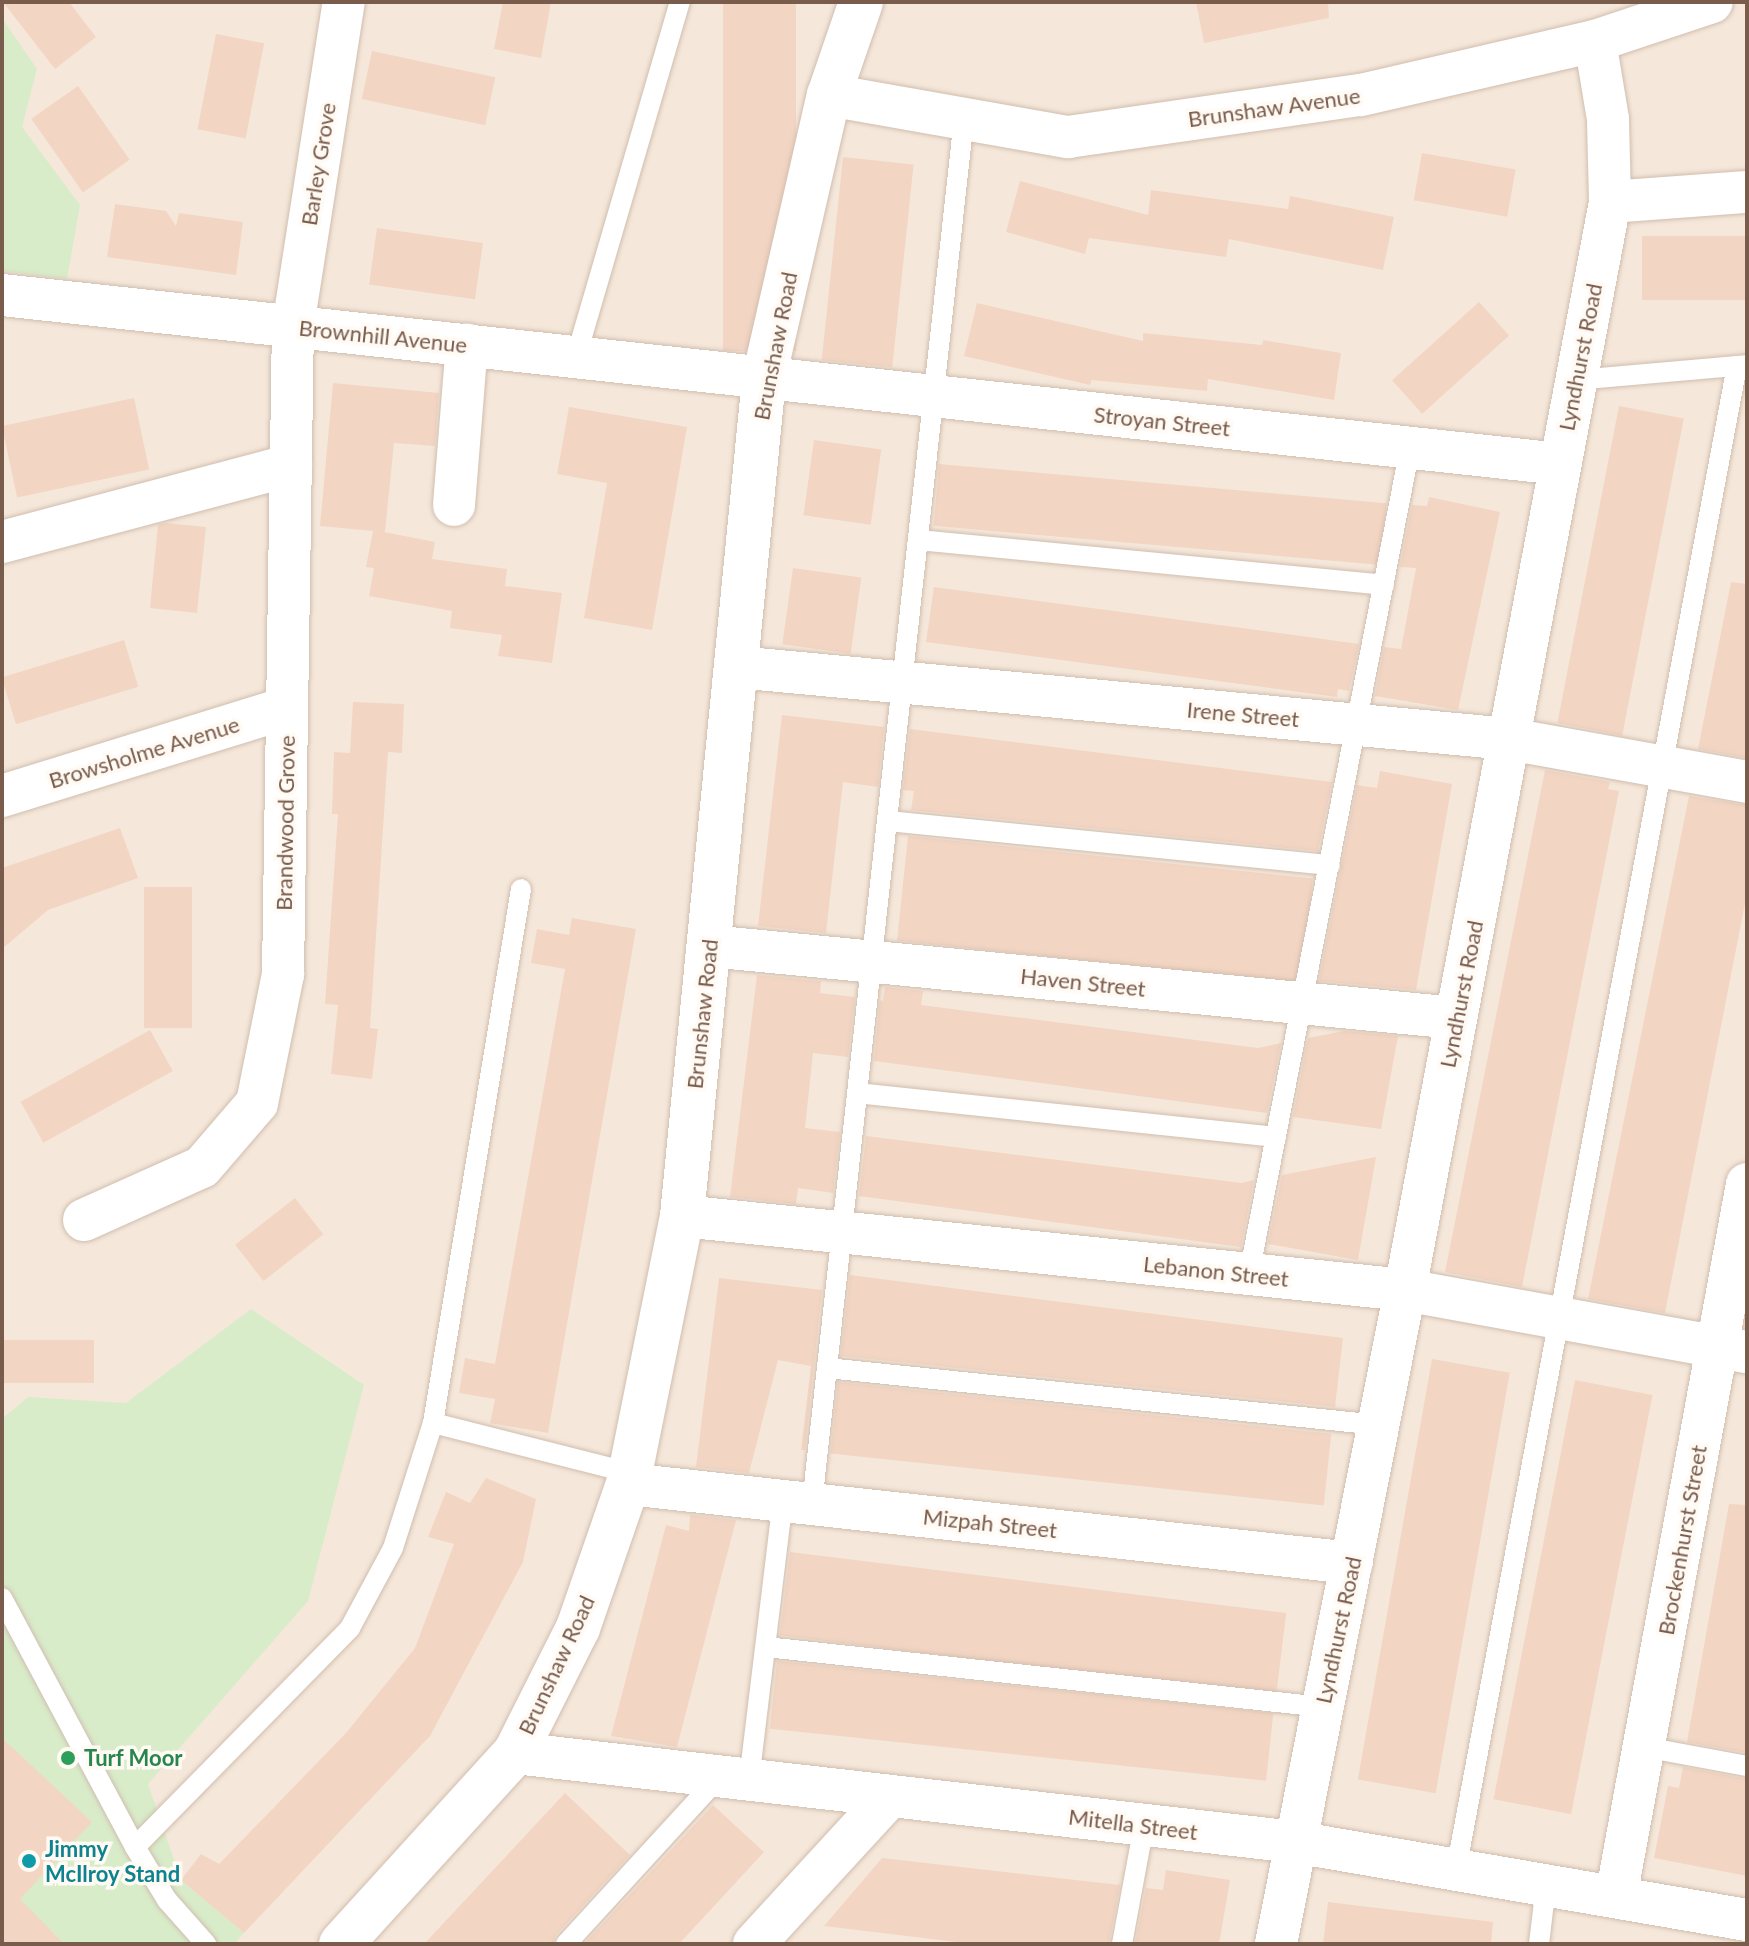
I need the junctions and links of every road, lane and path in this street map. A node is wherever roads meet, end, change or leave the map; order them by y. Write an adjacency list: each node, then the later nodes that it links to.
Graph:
1 (344, 2): 11 (street, Barley Grove)
2 (680, 2): 13 (lane)
3 (861, 2): 6 (street, Brunshaw Road)
4 (1712, 2): 5 (street, Brunshaw Avenue)
5 (1595, 41): 7 (street, Brunshaw Avenue); 9 (street, Lyndhurst Road)
6 (829, 95): 7 (street, Brunshaw Avenue); 15 (street, Brunshaw Road)
7 (964, 119): 17 (lane)
8 (1747, 192): 9 (street)
9 (1610, 202): 16 (street, Lyndhurst Road)
10 (2, 295): 11 (street, Brownhill Avenue)
11 (293, 326): 12 (street, Brownhill Avenue); 20 (street, Brandwood Grove)
12 (467, 345): 13 (street, Brownhill Avenue); 21 (street)
13 (576, 357): 15 (street, Brownhill Avenue)
14 (1742, 365): 16 (lane); 30 (lane)
15 (764, 378): 17 (street, Stroyan Street); 25 (street, Brunshaw Road)
16 (1576, 380): 19 (street, Lyndhurst Road)
17 (932, 396): 18 (street, Stroyan Street); 22 (lane)
18 (1410, 448): 19 (street, Stroyan Street); 24 (lane)
19 (1559, 464): 29 (street, Lyndhurst Road)
20 (291, 465): 23 (street); 27 (street, Brandwood Grove)
21 (454, 505)
22 (918, 540): 24 (lane); 26 (lane)
23 (2, 542)
24 (1384, 585): 28 (lane)
25 (736, 667): 26 (street, Irene Street); 36 (street, Brunshaw Road)
26 (904, 683): 28 (street, Irene Street); 33 (lane)
27 (287, 708): 32 (street, Browsholme Avenue); 44 (street, Brandwood Grove)
28 (1357, 725): 29 (street, Irene Street); 34 (lane)
29 (1509, 739): 30 (street, Irene Street); 39 (street, Lyndhurst Road)
30 (1660, 767): 31 (street, Irene Street); 48 (lane)
31 (1747, 782)
32 (2, 796)
33 (888, 821): 34 (lane); 37 (lane)
34 (1330, 865): 38 (lane)
35 (521, 889): 51 (lane)
36 (709, 946): 37 (street, Haven Street); 43 (street, Brunshaw Road)
37 (872, 961): 38 (street, Haven Street); 40 (lane)
38 (1303, 1003): 39 (street, Haven Street); 41 (lane)
39 (1456, 1018): 47 (street, Lyndhurst Road)
40 (857, 1093): 41 (lane); 45 (lane)
41 (1276, 1137): 46 (lane)
42 (1747, 1184): 49 (street, Brockenhurst Street)
43 (682, 1216): 45 (street, Lebanon Street); 53 (street, Brunshaw Road)
44 (84, 1220)
45 (842, 1232): 46 (street, Lebanon Street); 50 (lane)
46 (1249, 1274): 47 (street, Lebanon Street)
47 (1405, 1290): 48 (street, Lebanon Street); 52 (street, Lyndhurst Road)
48 (1558, 1318): 49 (street, Lebanon Street); 67 (lane)
49 (1732, 1350): 59 (street, Brockenhurst Street)
50 (827, 1368): 52 (lane); 54 (lane)
51 (433, 1423): 53 (lane); 66 (lane)
52 (1379, 1425): 55 (street, Lyndhurst Road)
53 (629, 1478): 54 (street, Mizpah Street); 60 (street, Brunshaw Road)
54 (798, 1502): 55 (street, Mizpah Street); 57 (lane)
55 (1352, 1563): 58 (street, Lyndhurst Road)
56 (2, 1598): 66 (lane)
57 (766, 1647): 58 (lane); 62 (lane)
58 (1323, 1707): 65 (street, Lyndhurst Road)
59 (1644, 1747): 61 (lane); 69 (street, Brockenhurst Street)
60 (515, 1753): 62 (street, Mitella Street); 73 (street, Brunshaw Road)
61 (1747, 1766)
62 (735, 1778): 63 (street, Mitella Street); 74 (lane)
63 (890, 1796): 64 (street, Mitella Street); 75 (street)
64 (1144, 1825): 65 (street, Mitella Street); 76 (lane)
65 (1295, 1842): 67 (street, Mitella Street); 77 (street, Lyndhurst Road)
66 (135, 1847): 72 (lane)
67 (1456, 1870): 68 (street, Mitella Street)
68 (1546, 1885): 69 (street, Mitella Street); 78 (lane)
69 (1616, 1897): 71 (street, Mitella Street)
70 (1747, 1920): 71 (street, Mitella Street)
71 (1684, 1927)
72 (206, 1944)
73 (341, 1944)
74 (566, 1944)
75 (755, 1944)
76 (1122, 1944)
77 (1276, 1944)
78 (1539, 1944)

